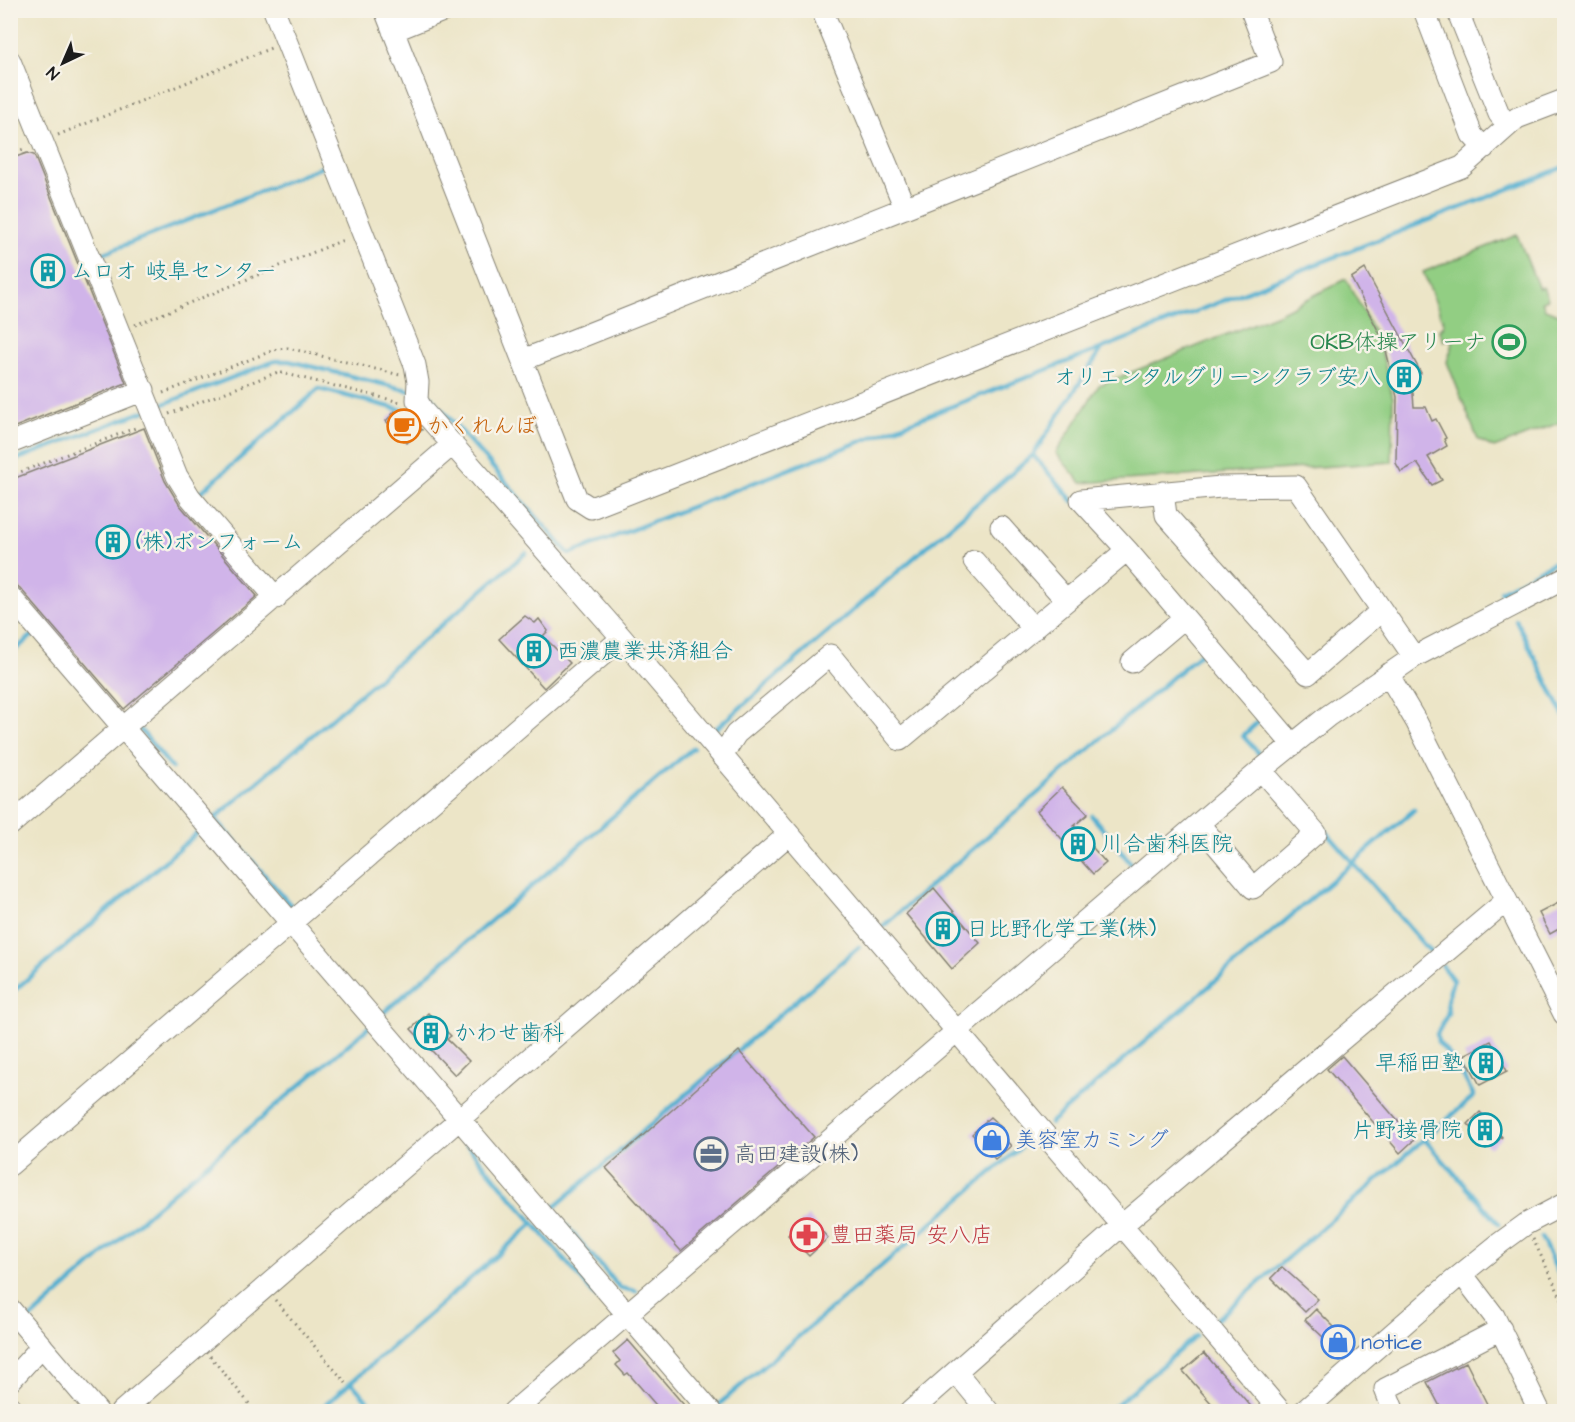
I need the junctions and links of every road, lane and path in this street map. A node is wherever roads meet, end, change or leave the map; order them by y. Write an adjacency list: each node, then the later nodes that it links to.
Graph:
1 (274, 10): 9 (street)
2 (385, 10): 8 (street)
3 (445, 10): 8 (street)
4 (822, 10): 16 (street)
5 (1251, 10): 16 (street)
6 (1424, 10): 14 (street)
7 (1457, 10): 12 (street)
8 (393, 31): 19 (street)
9 (286, 42): 13 (path); 17 (street)
10 (10, 61): 13 (street)
11 (1564, 100): 12 (street)
12 (1508, 125): 14 (street)
13 (42, 142): 15 (path); 18 (street)
14 (1484, 148): 19 (street)
15 (10, 154)
16 (905, 208): 19 (street)
17 (362, 232): 18 (path); 20 (street)
18 (120, 332): 21 (street)
19 (523, 360)
20 (418, 392): 21 (path); 21 (path); 23 (street)
21 (150, 405): 22 (street); 24 (path); 31 (street)
22 (10, 443)
23 (453, 444): 31 (street); 36 (street)
24 (10, 476)
25 (1163, 492): 27 (street); 33 (street); 33 (street)
26 (1001, 527): 32 (street)
27 (1126, 550): 32 (street); 34 (street)
28 (974, 561): 35 (street)
29 (1564, 579): 37 (street)
30 (10, 596): 40 (street)
31 (276, 598): 40 (street)
32 (1066, 600): 35 (street)
33 (1381, 611): 37 (street)
34 (1184, 618): 38 (street); 41 (street)
35 (1034, 629): 42 (street)
36 (622, 638): 42 (street); 48 (street)
37 (1414, 657): 39 (street)
38 (1132, 662)
39 (1389, 674): 41 (street); 47 (street)
40 (123, 728): 45 (street); 48 (street)
41 (1293, 745): 43 (street)
42 (722, 756): 46 (street)
43 (1261, 770): 44 (street); 44 (street)
44 (1199, 824): 50 (street)
45 (10, 825)
46 (789, 834): 50 (street); 51 (street)
47 (1506, 901): 49 (street); 55 (street)
48 (292, 923): 51 (street); 52 (street)
49 (1564, 1014)
50 (957, 1031): 55 (street); 60 (street)
51 (460, 1118): 57 (street); 60 (street)
52 (10, 1165)
53 (1564, 1204): 54 (street)
54 (1526, 1224): 56 (street); 58 (path)
55 (1121, 1226): 64 (street); 76 (street)
56 (1462, 1274): 61 (street); 77 (street)
57 (264, 1287): 62 (street); 66 (path)
58 (1564, 1304)
59 (10, 1310): 63 (street)
60 (627, 1313): 72 (street); 73 (street)
61 (1501, 1329): 78 (street); 79 (street)
62 (199, 1344): 70 (street); 71 (path)
63 (42, 1346): 65 (street); 69 (street)
64 (956, 1372): 74 (street); 75 (street)
65 (10, 1381)
66 (346, 1383)
67 (10, 1407): 68 (street)
68 (12, 1412)
69 (98, 1412)
70 (121, 1412)
71 (256, 1412)
72 (513, 1412)
73 (711, 1412)
74 (910, 1412)
75 (989, 1412)
76 (1281, 1412)
77 (1303, 1412)
78 (1394, 1412)
79 (1540, 1412)

